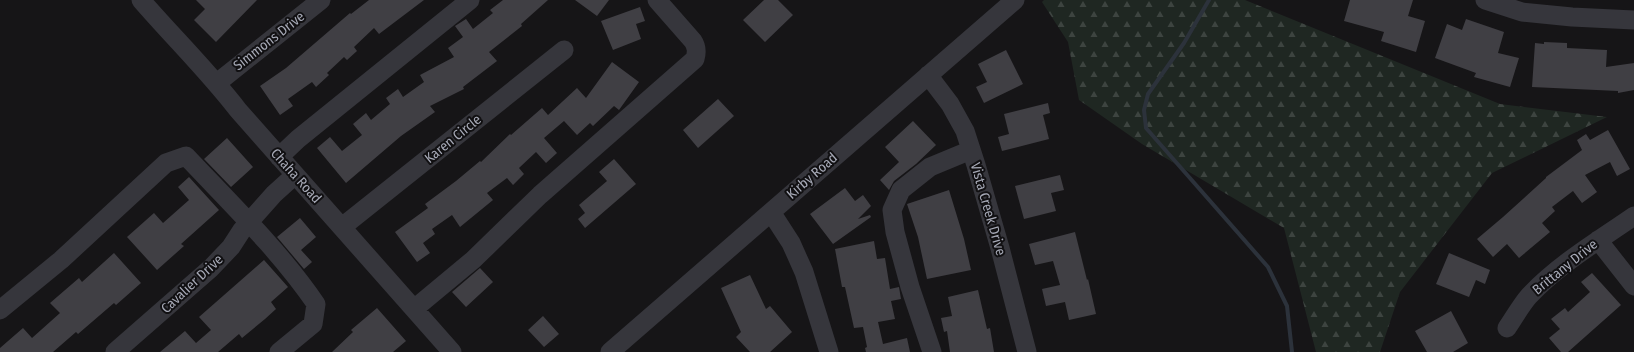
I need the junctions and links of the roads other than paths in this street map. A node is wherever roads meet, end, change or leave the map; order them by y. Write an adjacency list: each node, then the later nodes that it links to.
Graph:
1 (141, 0): 10 (street, Chaha Road)
2 (321, 0): 10 (street, Simmons Drive)
3 (470, 0): 12 (street)
4 (657, 0): 20 (street)
5 (1015, 0): 9 (street, Kirby Road)
6 (1485, 0): 7 (street)
7 (1634, 20)
8 (564, 50): 17 (street, Karen Circle)
9 (928, 76): 11 (street, Vista Creek Drive); 14 (street, Kirby Road)
10 (217, 83): 12 (street, Chaha Road)
11 (971, 150): 28 (street); 29 (street, Vista Creek Drive)
12 (279, 157): 13 (street, Chaha Road)
13 (295, 175): 16 (street, Cavalier Drive); 17 (street, Chaha Road)
14 (771, 212): 26 (street, Kirby Road); 27 (street)
15 (1634, 216): 18 (street, Brittany Drive)
16 (249, 222): 21 (street); 24 (street, Cavalier Drive); 25 (street)
17 (342, 227): 20 (street, Chaha Road)
18 (1598, 240): 19 (street); 22 (street, Brittany Drive)
19 (1634, 286)
20 (414, 309): 23 (street, Chaha Road)
21 (0, 310)
22 (1507, 328)
23 (448, 351)
24 (115, 352)
25 (279, 352)
26 (610, 352)
27 (829, 352)
28 (932, 352)
29 (1027, 352)

